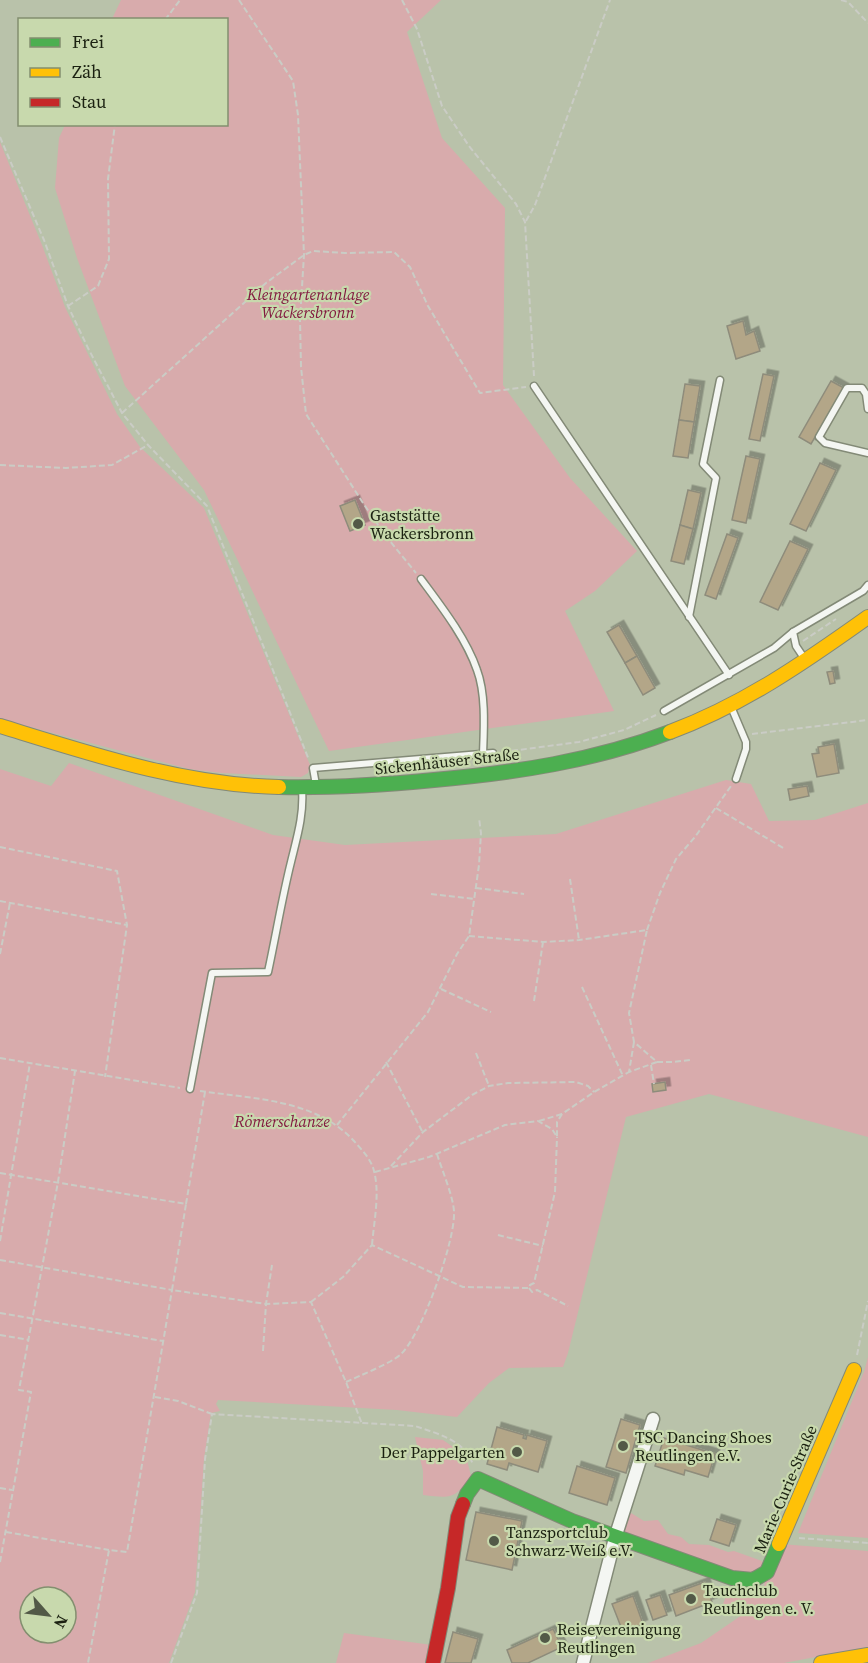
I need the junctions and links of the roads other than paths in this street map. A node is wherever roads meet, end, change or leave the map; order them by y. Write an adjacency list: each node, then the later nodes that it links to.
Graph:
1 (720, 380): 7 (lane)
2 (534, 386): 7 (lane)
3 (868, 409): 4 (lane)
4 (868, 453)
5 (421, 579): 16 (lane)
6 (868, 585): 9 (lane)
7 (689, 617): 11 (lane)
8 (868, 617): 10 (street, Sickenhäuser Straße)
9 (793, 632): 10 (lane); 11 (lane)
10 (806, 661): 12 (street, Sickenhäuser Straße)
11 (729, 675): 13 (lane)
12 (730, 706): 17 (lane); 18 (street, Sickenhäuser Straße)
13 (664, 711)
14 (0, 726): 18 (street, Sickenhäuser Straße)
15 (493, 753): 16 (lane)
16 (483, 754): 18 (lane)
17 (736, 779)
18 (309, 788): 19 (lane)
19 (190, 1089)
20 (854, 1370): 22 (street, Marie-Curie-Straße)
21 (653, 1419): 22 (street)
22 (615, 1538): 24 (street, Marie-Curie-Straße); 25 (street)
23 (868, 1655): 26 (street)
24 (432, 1663)
25 (583, 1663)
26 (821, 1663)

